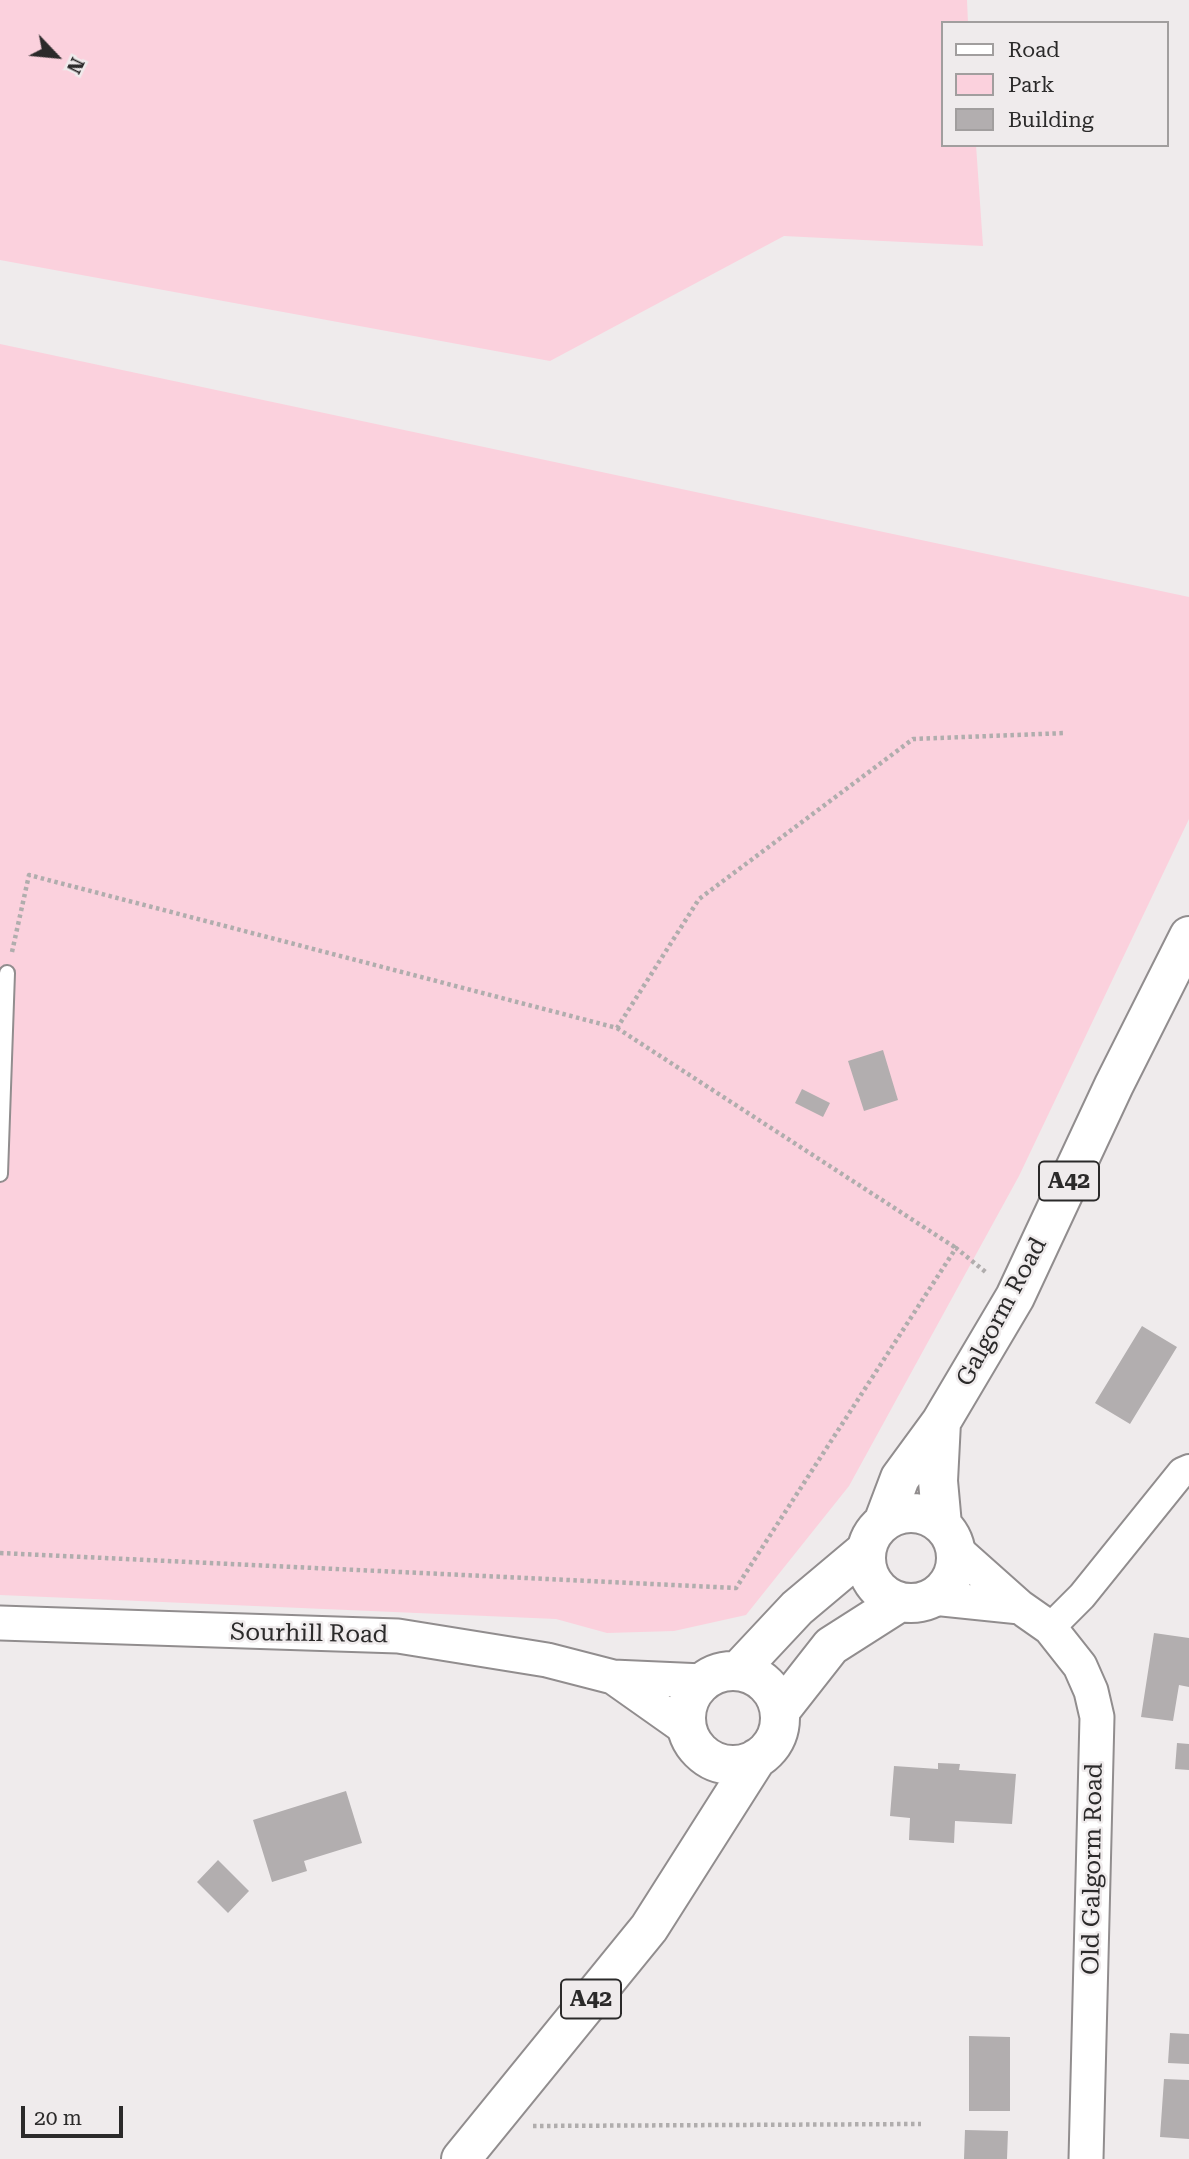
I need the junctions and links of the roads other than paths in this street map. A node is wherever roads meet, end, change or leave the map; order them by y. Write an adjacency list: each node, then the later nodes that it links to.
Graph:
1 (1189, 936): 4 (main road, Galgorm Road / A42)
2 (7, 973): 3 (lane)
3 (0, 1174)
4 (941, 1422): 6 (main road, Galgorm Road / A42); 7 (main road, Galgorm Road / A42)
5 (1189, 1469): 11 (street)
6 (875, 1537): 7 (main road, A42); 8 (main road); 12 (main road, A42)
7 (949, 1537): 8 (main road, A42); 9 (street)
8 (916, 1600): 9 (street); 14 (main road, A42)
9 (1020, 1607): 11 (street, Old Galgorm Road)
10 (0, 1623): 13 (street, Sourhill Road)
11 (1050, 1628): 19 (street, Old Galgorm Road)
12 (721, 1676): 13 (street, Sourhill Road); 14 (main road); 15 (main road, A42)
13 (614, 1677): 15 (street, Sourhill Road)
14 (780, 1711): 16 (main road, A42)
15 (691, 1737): 16 (main road); 17 (main road, A42)
16 (757, 1758): 17 (main road, A42)
17 (710, 1831): 18 (main road, A42)
18 (461, 2159)
19 (1086, 2159)

